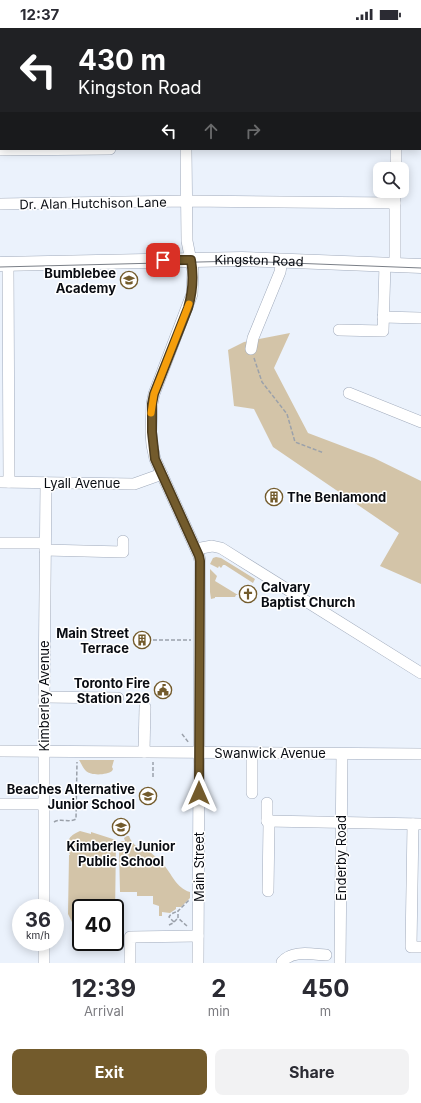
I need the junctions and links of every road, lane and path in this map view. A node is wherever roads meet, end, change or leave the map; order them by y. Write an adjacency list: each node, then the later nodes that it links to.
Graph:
1 (186, 150): 5 (street, Main Street)
2 (396, 150): 3 (street)
3 (396, 162)
4 (395, 198): 6 (street)
5 (187, 201): 6 (street, Dr. Alan Hutchison Lane); 7 (street, Dr. Alan Hutchison Lane); 8 (street, Main Street)
6 (395, 203): 11 (street)
7 (0, 204)
8 (191, 260): 9 (main road, Kingston Road); 10 (main road, Kingston Road); 21 (street, Main Street)
9 (282, 260): 11 (main road, Kingston Road); 16 (street)
10 (4, 264): 22 (street)
11 (390, 265): 12 (main road, Kingston Road); 13 (street)
12 (421, 266)
13 (383, 317): 14 (street); 15 (street)
14 (420, 318)
15 (339, 330)
16 (251, 349)
17 (257, 366): 20 (path)
18 (349, 393): 19 (street)
19 (421, 422)
20 (324, 454)
21 (162, 474): 23 (street, Lyall Avenue); 27 (street, Main Street)
22 (4, 482): 23 (street, Lyall Avenue)
23 (46, 483): 26 (street, Kimberley Avenue)
24 (123, 541): 26 (street)
25 (0, 543): 26 (street)
26 (45, 547): 31 (street, Kimberley Avenue)
27 (196, 549): 30 (street); 38 (street, Main Street)
28 (153, 640): 29 (path)
29 (192, 640)
30 (421, 673)
31 (44, 697): 32 (street); 37 (street, Kimberley Avenue)
32 (118, 698)
33 (145, 707): 42 (street)
34 (182, 734): 35 (path)
35 (189, 743)
36 (0, 751): 37 (street, Swanwick Avenue)
37 (44, 752): 42 (street, Swanwick Avenue); 48 (street, Kimberley Avenue)
38 (199, 752): 39 (street, Swanwick Avenue); 42 (street, Swanwick Avenue); 61 (street, Main Street)
39 (252, 753): 40 (street, Swanwick Avenue); 45 (street)
40 (342, 754): 41 (street, Swanwick Avenue); 50 (street, Enderby Road)
41 (421, 754)
42 (149, 755): 44 (path)
43 (77, 758): 51 (path)
44 (153, 777)
45 (252, 793)
46 (267, 803): 49 (street)
47 (0, 804): 48 (street)
48 (44, 804): 55 (street, Kimberley Avenue)
49 (267, 821): 50 (street); 53 (street)
50 (341, 822): 52 (street); 65 (street, Enderby Road)
51 (51, 823)
52 (417, 824): 62 (street)
53 (268, 891)
54 (190, 898): 56 (path)
55 (44, 899)
56 (178, 911): 57 (path); 58 (path)
57 (178, 918): 58 (path); 60 (path)
58 (174, 922): 59 (path)
59 (168, 925)
60 (190, 929)
61 (198, 936): 68 (street); 69 (street, Main Street)
62 (421, 948)
63 (44, 951): 67 (street)
64 (326, 959): 65 (street); 66 (street)
65 (340, 959)
66 (282, 962)
67 (44, 963)
68 (130, 963)
69 (198, 963)

